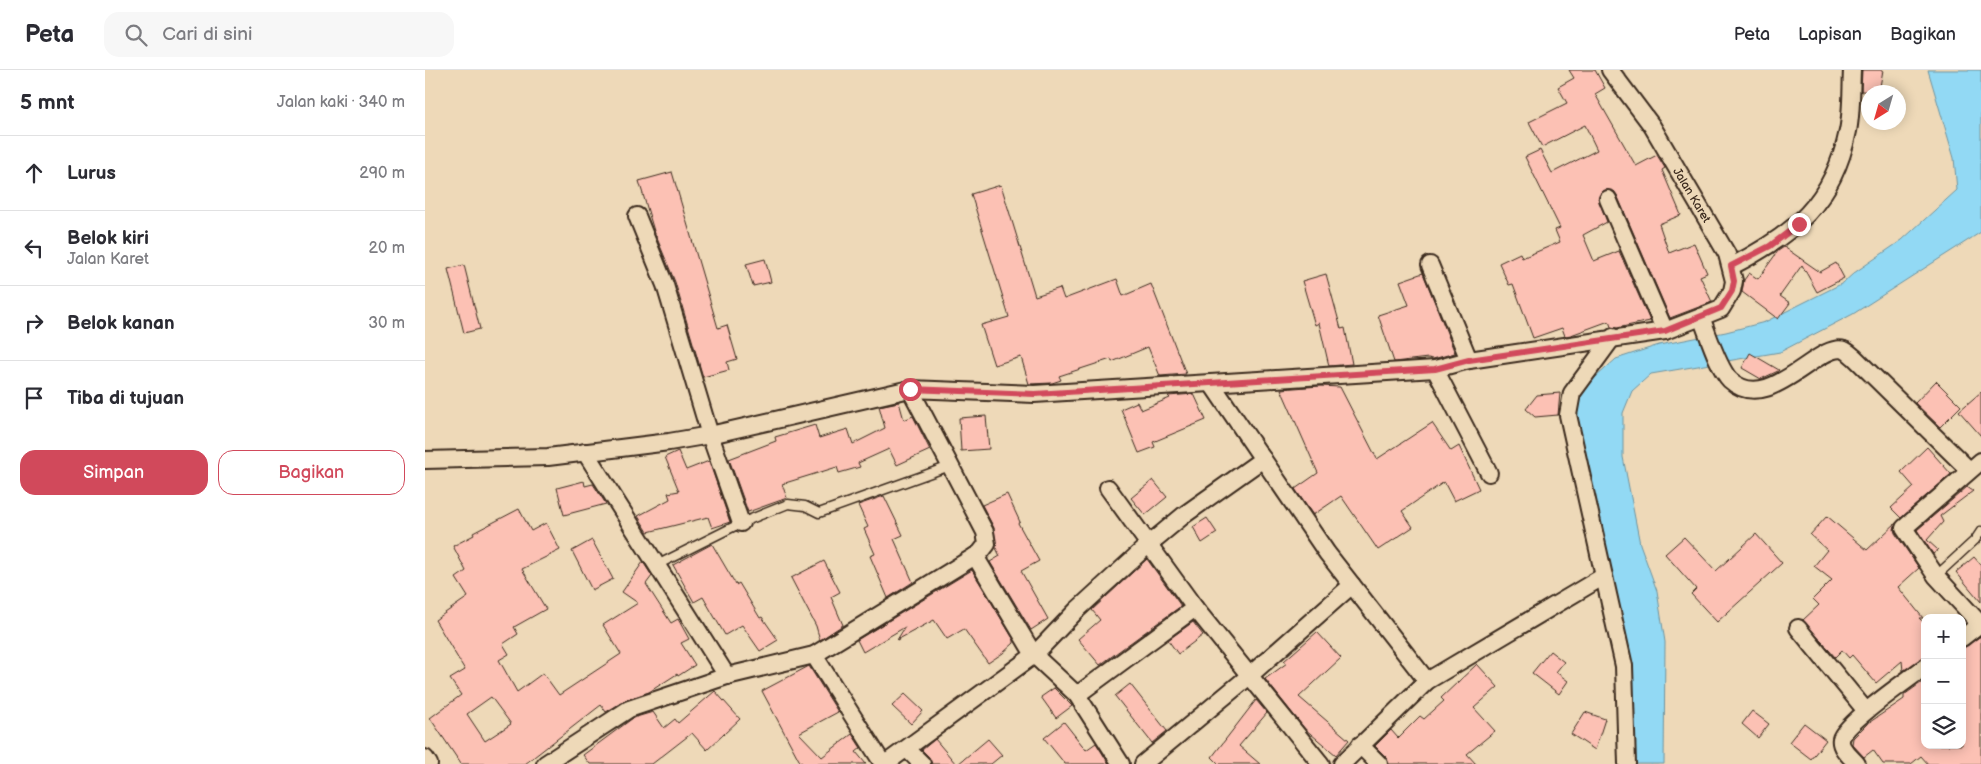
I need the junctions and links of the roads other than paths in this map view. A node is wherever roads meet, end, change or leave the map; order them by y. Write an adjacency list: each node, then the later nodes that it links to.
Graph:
1 (1610, 70): 6 (street, Jalan Karet)
2 (1852, 70): 6 (street)
3 (1607, 199): 8 (street)
4 (637, 216): 14 (street)
5 (1430, 265): 10 (street)
6 (1731, 266): 7 (street, Jalan Karet)
7 (1701, 317): 8 (street, Jalan Karet); 19 (street)
8 (1665, 331): 9 (street, Jalan Karet)
9 (1613, 337): 10 (street, Jalan Karet); 27 (street)
10 (1469, 360): 11 (street, Jalan Karet)
11 (1435, 369): 12 (street, Jalan Karet); 20 (street)
12 (1211, 383): 13 (street, Jalan Karet); 16 (street)
13 (910, 389): 14 (street, Jalan Karet); 18 (street)
14 (709, 435): 15 (street, Jalan Karet); 22 (street)
15 (585, 452): 17 (street, Jalan Karet); 26 (street)
16 (1263, 459): 24 (street); 29 (street)
17 (425, 460)
18 (950, 466): 22 (lane); 25 (street)
19 (1975, 466): 28 (street)
20 (1489, 473)
21 (1108, 488): 24 (street)
22 (741, 523): 26 (lane)
23 (1981, 531): 28 (lane)
24 (1149, 544): 30 (street); 35 (street)
25 (975, 556): 34 (street); 35 (street)
26 (657, 565): 37 (street)
27 (1604, 576): 39 (street); 54 (street)
28 (1936, 576): 31 (street)
29 (1352, 585): 38 (street); 39 (street)
30 (1195, 608): 38 (street); 40 (street)
31 (1981, 624): 33 (street)
32 (1798, 628): 41 (street)
33 (1966, 635)
34 (814, 655): 37 (street); 47 (street)
35 (1034, 655): 40 (street); 43 (street)
36 (1921, 670): 41 (street)
37 (727, 676): 46 (street)
38 (1248, 677): 50 (street); 51 (street)
39 (1427, 680): 42 (street)
40 (1077, 694): 49 (street)
41 (1866, 712): 55 (street)
42 (1360, 745): 52 (street); 53 (street)
43 (907, 748): 47 (street); 48 (street)
44 (425, 758): 45 (street)
45 (429, 764)
46 (545, 764)
47 (884, 764)
48 (921, 764)
49 (1121, 764)
50 (1143, 764)
51 (1321, 764)
52 (1341, 764)
53 (1379, 764)
54 (1627, 764)
55 (1857, 764)

